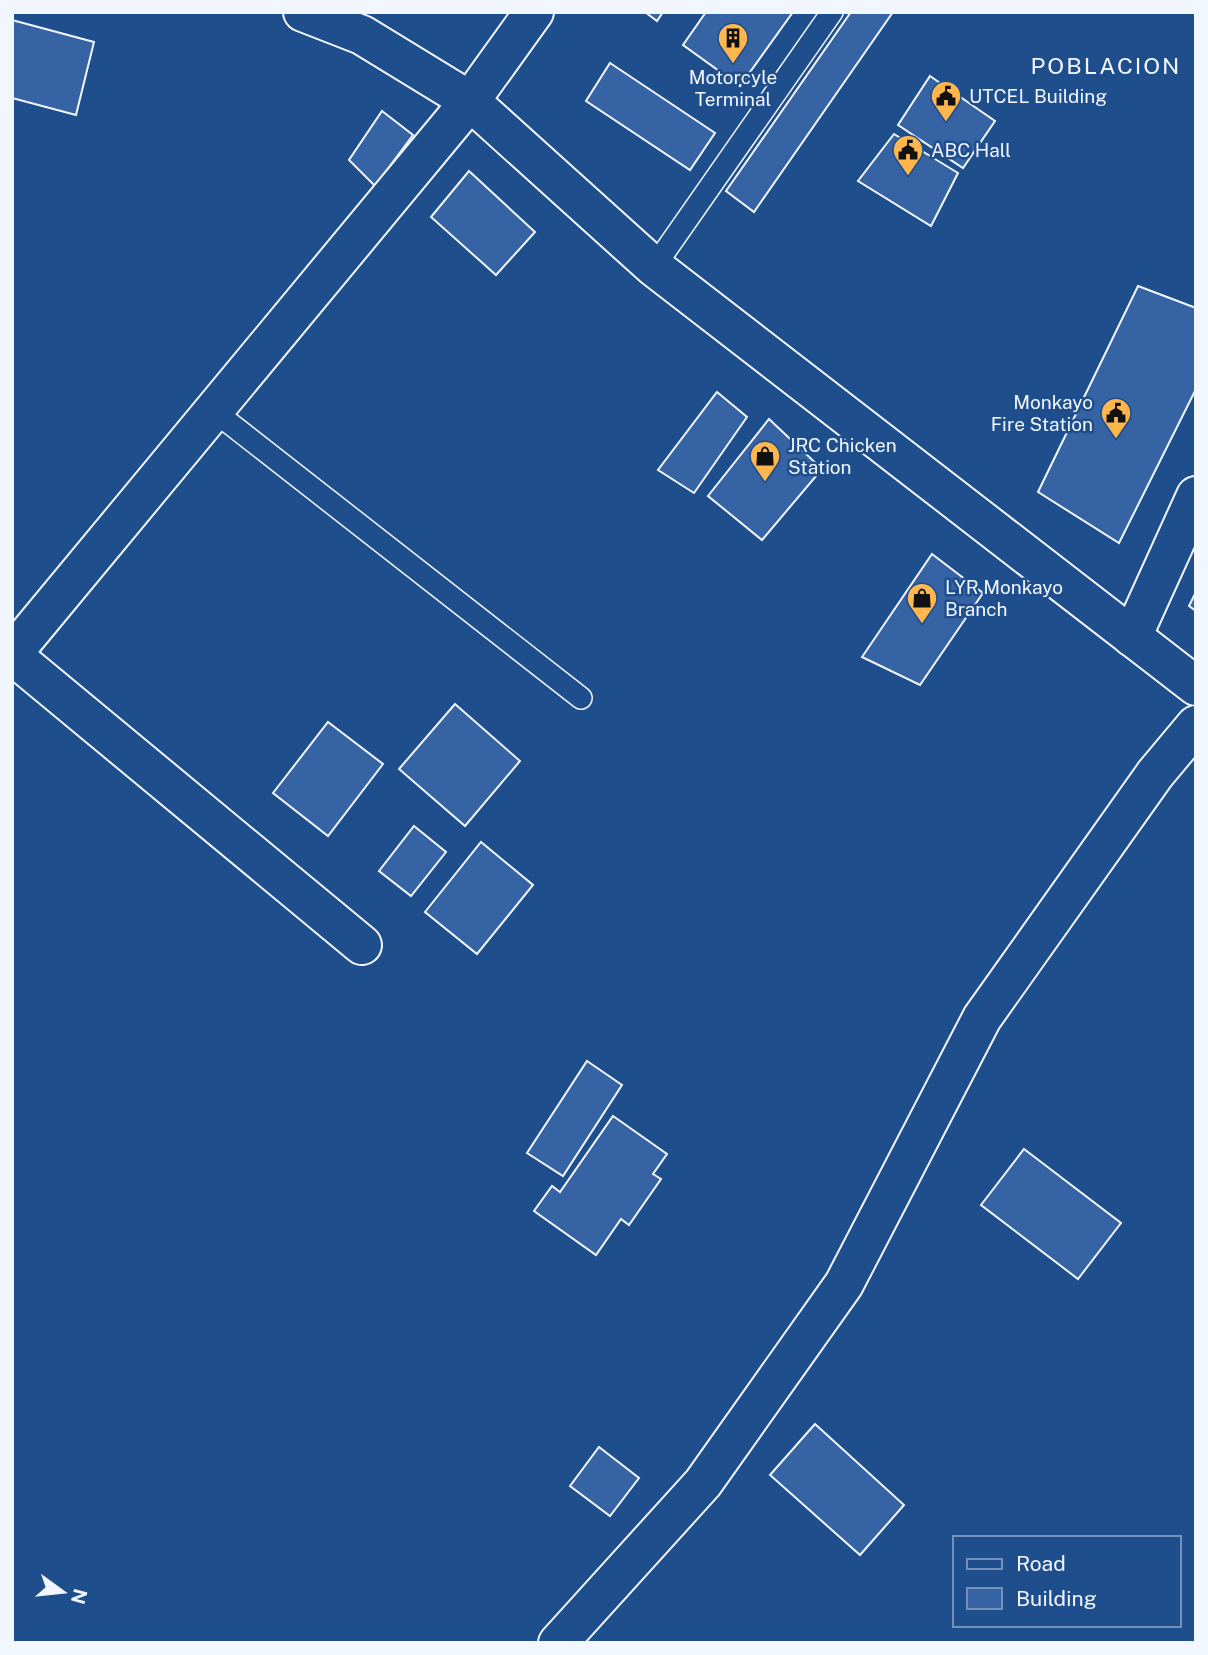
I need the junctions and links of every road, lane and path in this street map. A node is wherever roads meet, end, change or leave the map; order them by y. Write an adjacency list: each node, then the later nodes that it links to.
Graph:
1 (303, 12): 4 (street)
2 (534, 12): 4 (street)
3 (832, 12): 5 (lane)
4 (470, 101): 5 (street); 6 (street)
5 (654, 267): 8 (street)
6 (214, 411): 9 (street); 11 (lane)
7 (1196, 496): 8 (street)
8 (1132, 637): 10 (street)
9 (12, 654): 13 (street)
10 (1196, 686)
11 (581, 698)
12 (1196, 724): 14 (street)
13 (362, 945)
14 (558, 1643)

